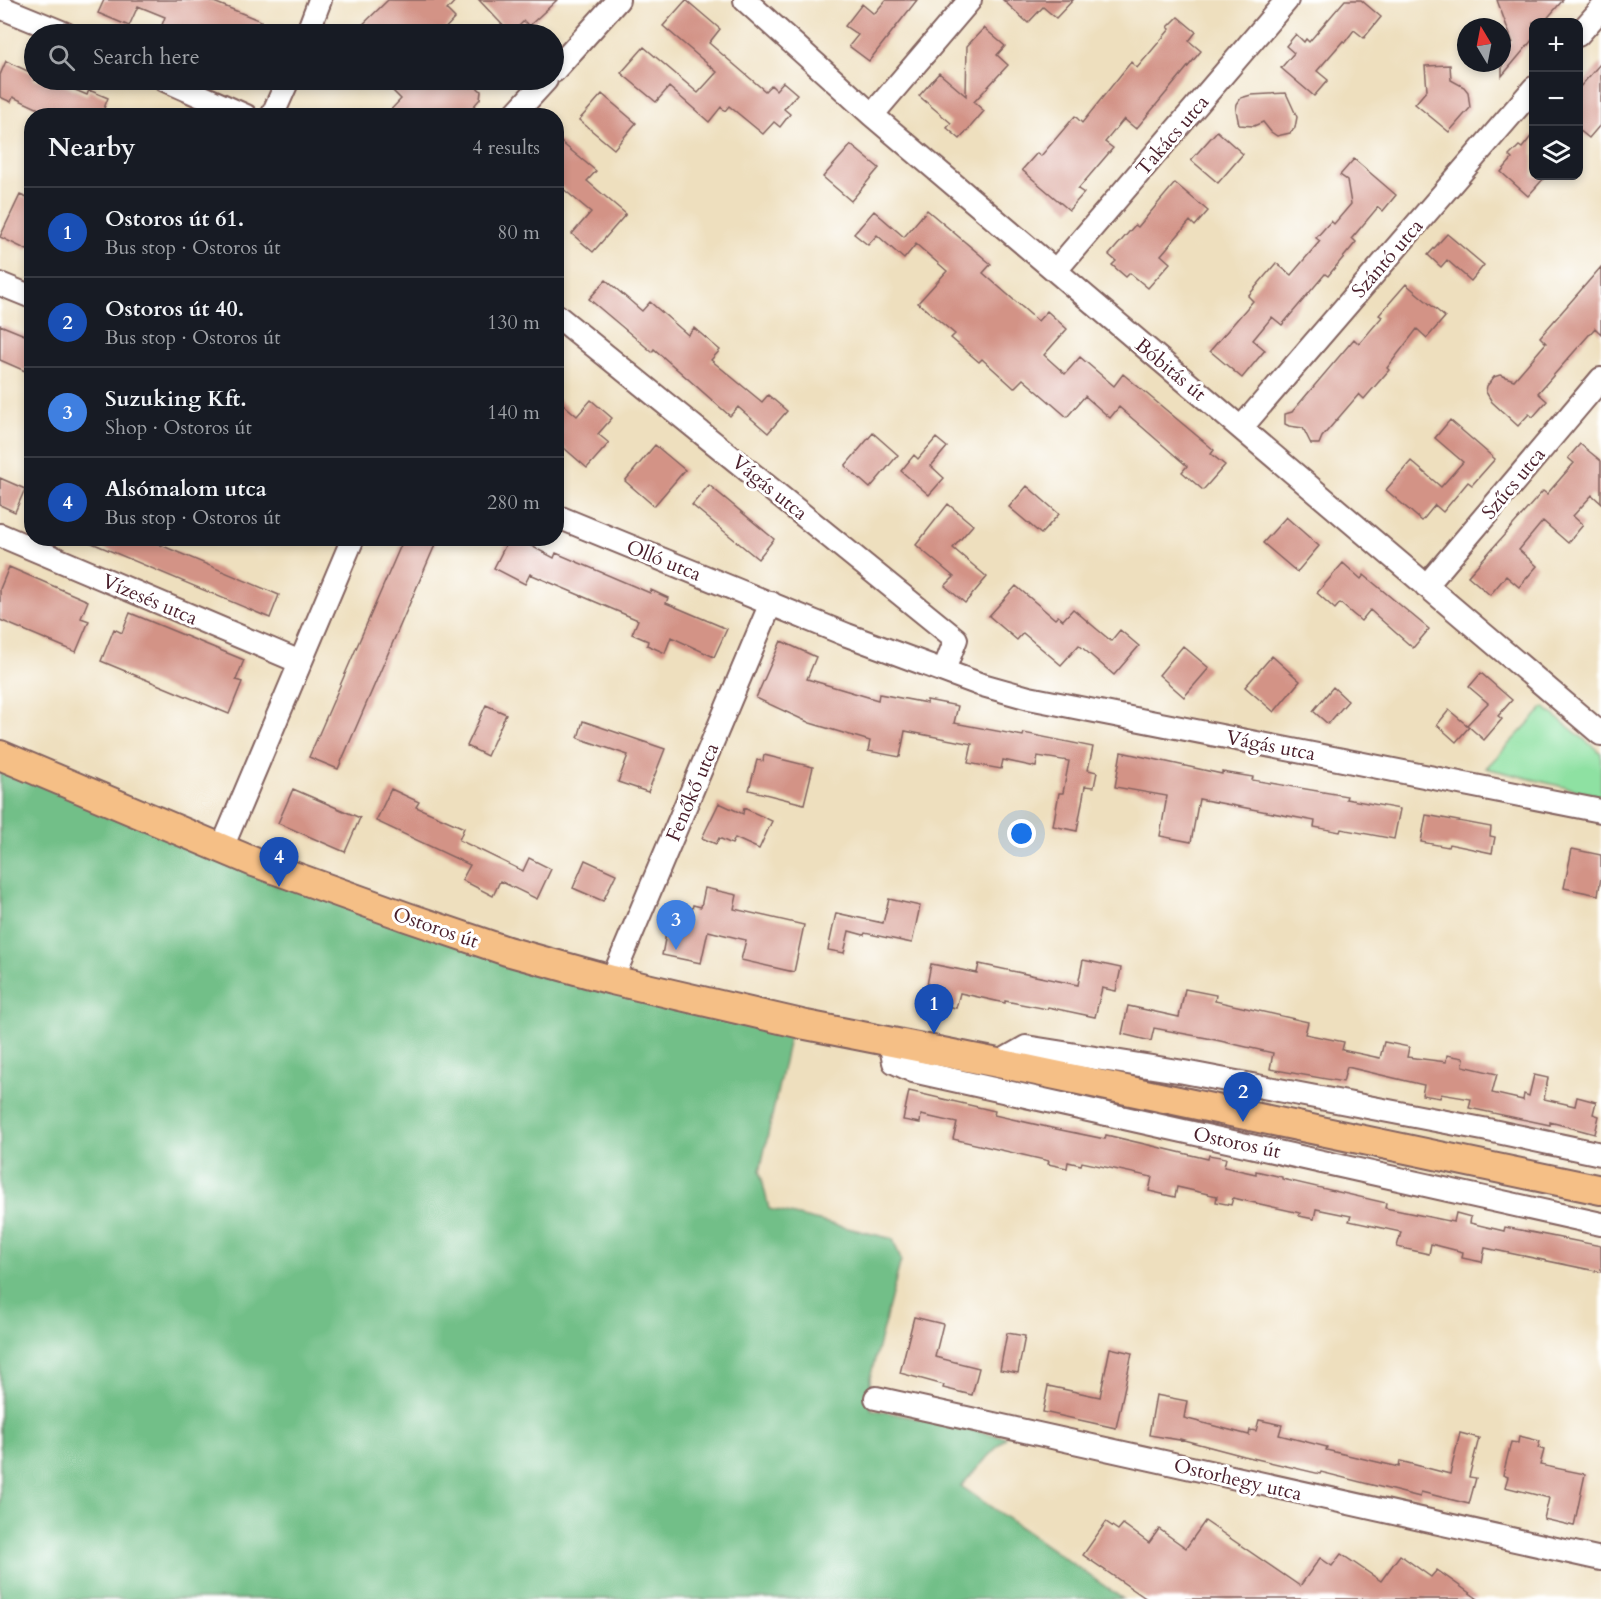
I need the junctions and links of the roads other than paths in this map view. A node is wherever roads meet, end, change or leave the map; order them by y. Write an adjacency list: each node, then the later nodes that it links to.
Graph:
1 (320, 0): 9 (street)
2 (618, 0): 11 (street)
3 (745, 0): 19 (street, Bóbitás út)
4 (970, 0): 19 (street)
5 (1287, 0): 20 (street, Takács utca)
6 (0, 7): 8 (street)
7 (1601, 9): 10 (street)
8 (42, 24)
9 (311, 24)
10 (1583, 29)
11 (564, 60)
12 (188, 90): 16 (street)
13 (284, 90): 17 (street)
14 (537, 90): 18 (street)
15 (1529, 93): 25 (street, Szántó utca)
16 (228, 108)
17 (276, 108)
18 (520, 108)
19 (872, 115): 20 (street, Bóbitás út)
20 (1056, 270): 25 (street, Bóbitás út)
21 (0, 284): 22 (street)
22 (24, 294)
23 (564, 321): 34 (street, Vágás utca)
24 (1601, 379): 31 (street, Szűcs utca)
25 (1241, 428): 31 (street, Bóbitás út)
26 (564, 519): 32 (street, Olló utca)
27 (0, 535): 28 (street, Vízesés utca)
28 (24, 545)
29 (26, 546): 33 (street, Vízesés utca)
30 (350, 546): 33 (street)
31 (1426, 586): 35 (street, Bóbitás út)
32 (771, 603): 34 (street, Vágás utca); 39 (street, Fenőkő utca)
33 (300, 662): 38 (street)
34 (944, 670): 37 (street, Vágás utca)
35 (1601, 734)
36 (0, 755): 38 (main road, Ostoros út)
37 (1601, 811)
38 (221, 850): 39 (main road, Ostoros út)
39 (612, 980): 40 (main road, Ostoros út)
40 (890, 1042): 41 (main road, Ostoros út); 45 (street, Ostoros út)
41 (998, 1063): 42 (main road, Ostoros út); 44 (street)
42 (1301, 1127): 43 (main road, Ostoros út); 45 (street)
43 (1416, 1151): 46 (street); 47 (main road, Ostoros út)
44 (1601, 1154)
45 (1294, 1155): 46 (street, Ostoros út)
46 (1409, 1180): 48 (street, Ostoros út)
47 (1601, 1190)
48 (1601, 1224)
49 (876, 1398): 50 (street, Ostorhegy utca)
50 (1601, 1560)

